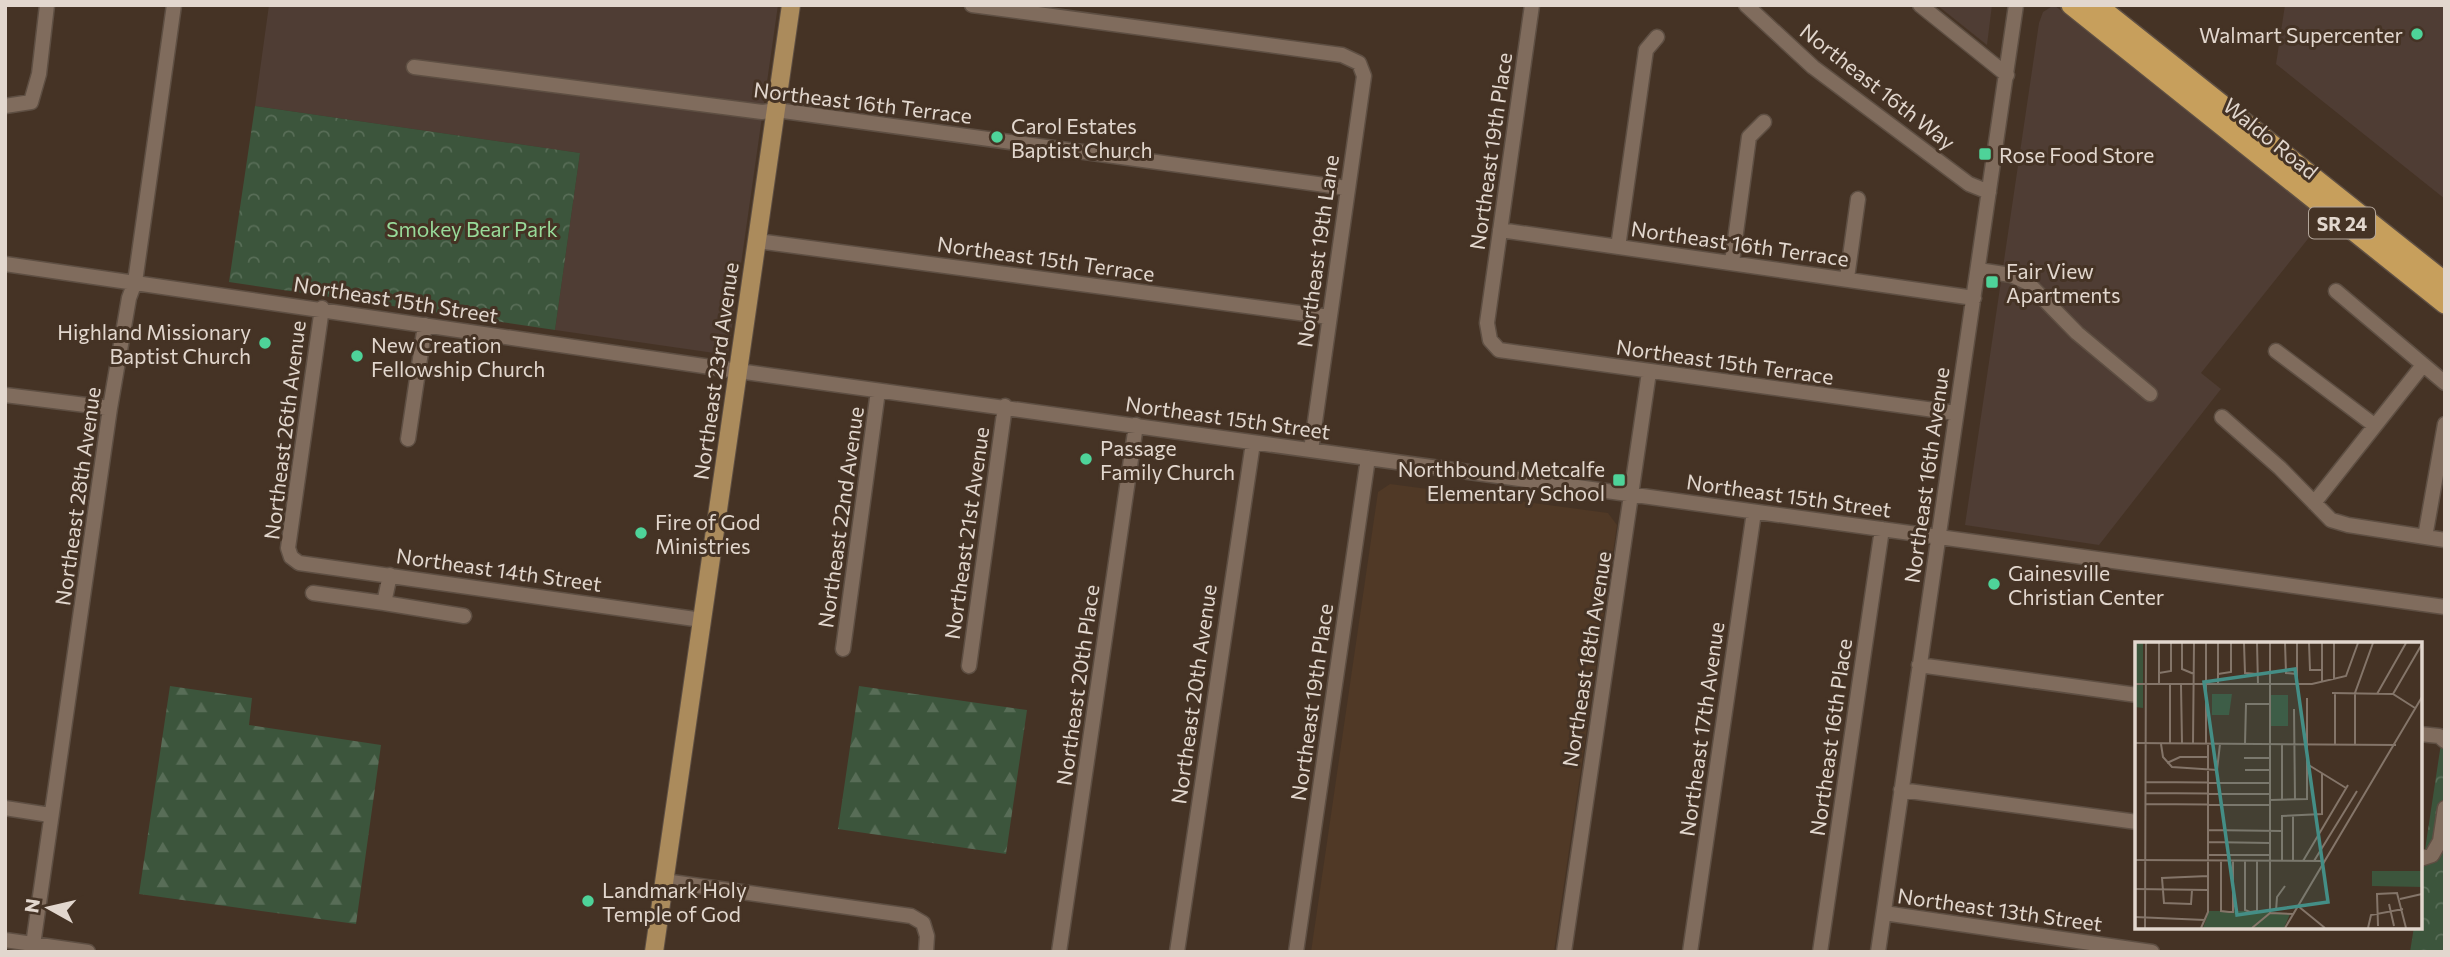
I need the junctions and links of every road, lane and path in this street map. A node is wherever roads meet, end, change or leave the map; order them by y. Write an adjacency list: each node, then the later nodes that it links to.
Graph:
1 (47, 5): 15 (street)
2 (174, 5): 29 (street, Northeast 28th Avenue)
3 (791, 5): 16 (main road, Northeast 23rd Avenue)
4 (972, 5): 11 (street)
5 (1532, 5): 21 (street, Northeast 19th Place)
6 (1746, 5): 19 (street, Northeast 16th Way)
7 (1920, 5): 14 (street)
8 (2017, 5): 14 (street, Northeast 16th Avenue)
9 (2071, 5): 33 (highway, Waldo Road / SR 24)
10 (2097, 5): 27 (highway, Waldo Road / SR 24)
11 (1002, 7): 18 (street, Northeast 19th Lane)
12 (1657, 37): 23 (street)
13 (414, 67): 16 (street, Northeast 16th Terrace)
14 (2007, 75): 19 (street, Northeast 16th Avenue)
15 (5, 106)
16 (776, 110): 18 (street, Northeast 16th Terrace); 22 (main road, Northeast 23rd Avenue)
17 (1764, 122): 24 (street)
18 (1347, 188): 35 (street, Northeast 19th Lane)
19 (1989, 192): 26 (street, Northeast 16th Avenue)
20 (1858, 199): 28 (street)
21 (1500, 230): 23 (street, Northeast 16th Terrace); 37 (street, Northeast 19th Place)
22 (757, 241): 35 (street, Northeast 15th Terrace); 40 (main road, Northeast 23rd Avenue)
23 (1618, 247): 24 (street, Northeast 16th Terrace)
24 (1732, 262): 28 (street, Northeast 16th Terrace)
25 (5, 264): 29 (street, Northeast 15th Street)
26 (1978, 270): 32 (street, Northeast 16th Avenue); 44 (street)
27 (2437, 271): 30 (highway, Waldo Road / SR 24)
28 (1847, 278): 32 (street, Northeast 16th Terrace)
29 (135, 282): 34 (street, Northeast 15th Street); 47 (street, Northeast 28th Avenue)
30 (2445, 282)
31 (2336, 291): 39 (street)
32 (1974, 298): 48 (street, Northeast 16th Avenue)
33 (2445, 304)
34 (322, 308): 36 (street, Northeast 15th Street); 64 (street, Northeast 26th Avenue)
35 (1329, 317): 55 (street, Northeast 19th Lane)
36 (425, 325): 40 (street, Northeast 15th Street); 53 (street)
37 (1492, 343): 41 (street, Northeast 15th Terrace)
38 (2276, 351): 52 (street)
39 (2423, 365): 42 (street); 52 (street)
40 (738, 371): 43 (street, Northeast 15th Street); 70 (main road, Northeast 23rd Avenue)
41 (1649, 372): 48 (street, Northeast 15th Terrace); 57 (street, Northeast 18th Avenue)
42 (2445, 383)
43 (878, 391): 46 (street, Northeast 15th Street); 71 (street, Northeast 22nd Avenue)
44 (2150, 394)
45 (5, 395): 47 (street)
46 (1005, 406): 51 (street, Northeast 15th Street); 73 (street, Northeast 21st Avenue)
47 (110, 408): 80 (street, Northeast 28th Avenue)
48 (1956, 413): 61 (street, Northeast 16th Avenue)
49 (2222, 417): 58 (street)
50 (2445, 424): 62 (street)
51 (1136, 425): 54 (street, Northeast 15th Street); 90 (street, Northeast 20th Place)
52 (2374, 425): 58 (street)
53 (408, 439)
54 (1253, 443): 55 (street, Northeast 15th Street); 91 (street, Northeast 20th Avenue)
55 (1311, 450): 56 (street, Northeast 15th Street)
56 (1368, 458): 57 (street, Northeast 15th Street); 92 (street, Northeast 19th Place)
57 (1632, 495): 59 (street, Northeast 15th Street); 93 (street, Northeast 18th Avenue)
58 (2314, 503): 62 (street)
59 (1754, 512): 60 (street, Northeast 15th Street); 94 (street, Northeast 17th Avenue)
60 (1882, 529): 61 (street, Northeast 15th Street); 95 (street, Northeast 16th Place)
61 (1938, 537): 68 (street, Northeast 15th Street); 72 (street, Northeast 16th Avenue)
62 (2425, 537): 63 (street)
63 (2445, 540)
64 (291, 557): 65 (street, Northeast 14th Street)
65 (390, 575): 67 (street); 70 (street, Northeast 14th Street)
66 (313, 593): 67 (street)
67 (384, 603): 69 (street)
68 (2445, 607)
69 (464, 616)
70 (702, 620): 83 (main road, Northeast 23rd Avenue)
71 (843, 649)
72 (1919, 665): 74 (street); 77 (street, Northeast 16th Avenue)
73 (969, 666)
74 (2135, 695)
75 (2422, 734): 76 (street)
76 (2445, 741)
77 (1901, 790): 81 (street); 84 (street, Northeast 16th Avenue)
78 (5, 808): 80 (street)
79 (2445, 808): 82 (street)
80 (50, 815): 86 (street, Northeast 28th Avenue)
81 (2135, 822)
82 (2423, 859)
83 (664, 881): 88 (main road, Northeast 23rd Avenue); 89 (street)
84 (1884, 913): 96 (street, Northeast 16th Avenue); 97 (street, Northeast 13th Street)
85 (5, 940): 86 (street)
86 (33, 948): 87 (street)
87 (88, 952)
88 (654, 952)
89 (926, 952)
90 (1059, 952)
91 (1177, 952)
92 (1296, 952)
93 (1564, 952)
94 (1690, 952)
95 (1820, 952)
96 (1878, 952)
97 (2152, 952)

